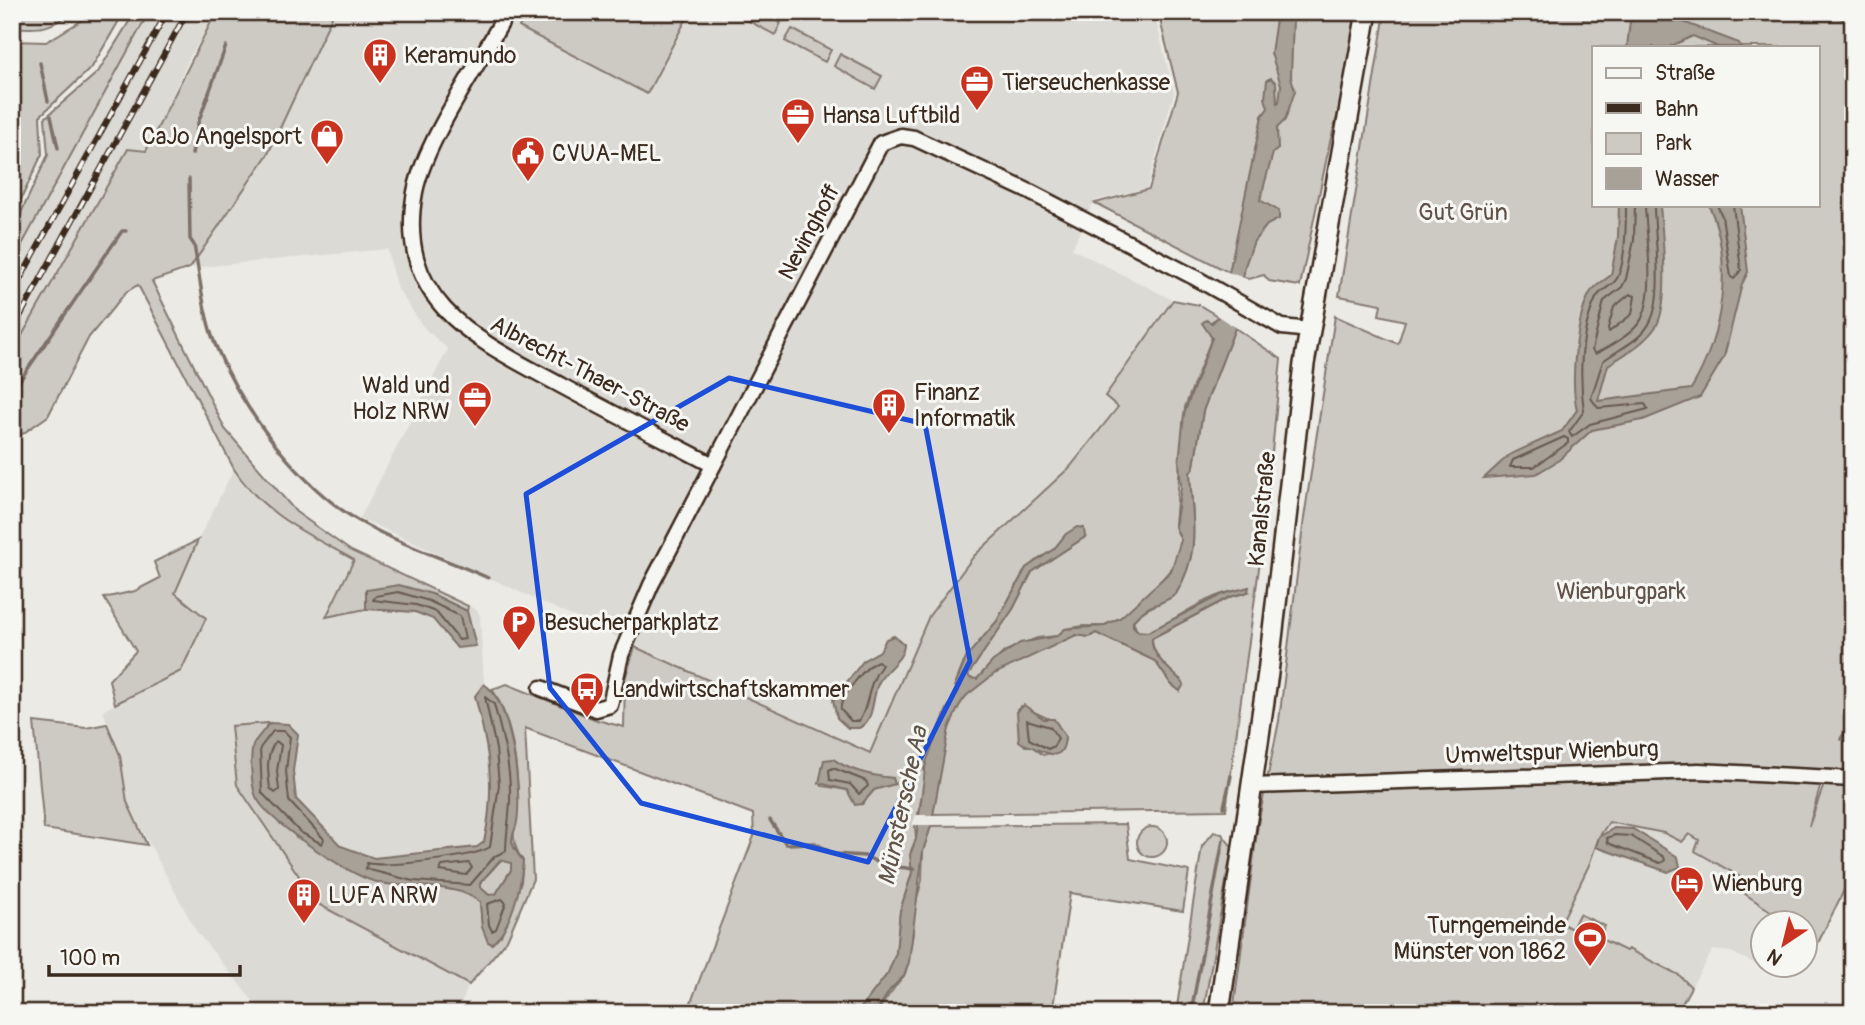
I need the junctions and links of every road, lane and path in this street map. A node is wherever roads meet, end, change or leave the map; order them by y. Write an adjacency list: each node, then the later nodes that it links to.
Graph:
1 (507, 12): 4 (street, Albrecht-Thaer-Straße)
2 (1367, 12): 3 (main road, Kanalstraße)
3 (1309, 330): 4 (street, Nevinghoff); 7 (main road, Kanalstraße)
4 (713, 466): 5 (street, Nevinghoff)
5 (541, 688)
6 (1853, 779): 7 (street, Umweltspur Wienburg)
7 (1252, 786): 8 (main road, Kanalstraße)
8 (1219, 1013)

